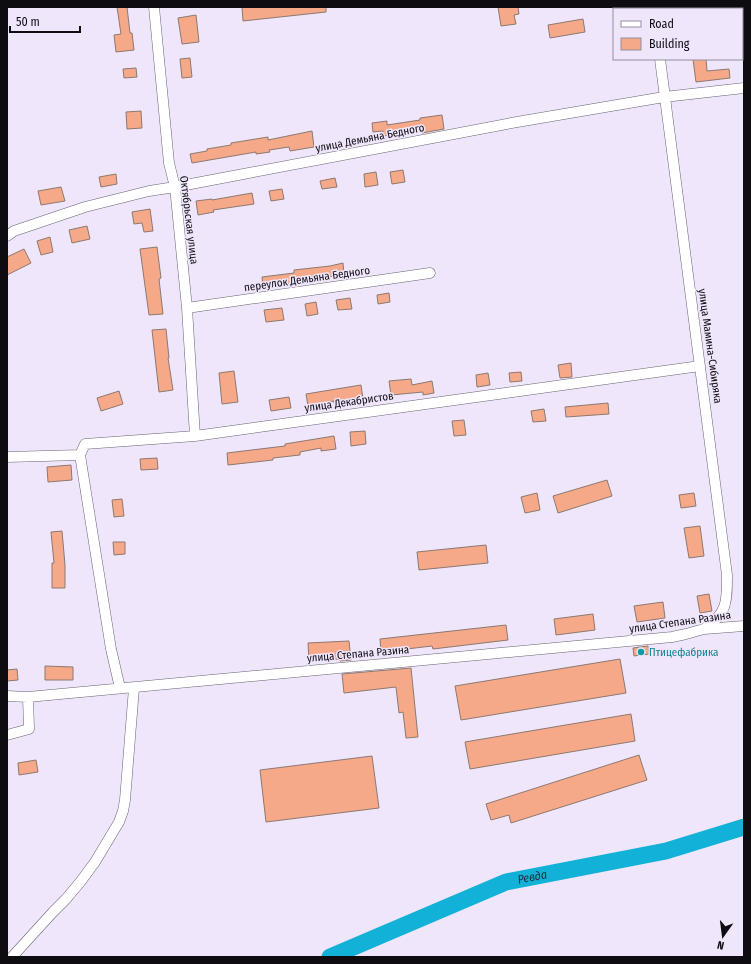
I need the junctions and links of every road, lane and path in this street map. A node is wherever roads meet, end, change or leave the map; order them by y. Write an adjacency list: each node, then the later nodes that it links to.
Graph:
1 (154, 7): 5 (street, Октябрьская улица)
2 (660, 60): 4 (street, улица Мамина-Сибиряка)
3 (744, 88): 4 (street, улица Демьяна Бедного)
4 (664, 97): 5 (street, улица Демьяна Бедного); 9 (street, улица Мамина-Сибиряка)
5 (175, 187): 6 (street, улица Демьяна Бедного); 8 (street, Октябрьская улица)
6 (7, 236)
7 (430, 273): 8 (street, переулок Демьяна Бедного)
8 (187, 308): 10 (street, Октябрьская улица)
9 (700, 366): 10 (street, улица Декабристов); 14 (street, улица Мамина-Сибиряка)
10 (195, 436): 11 (street, улица Декабристов)
11 (80, 455): 12 (street); 15 (street)
12 (7, 457)
13 (744, 626): 14 (street, улица Степана Разина)
14 (704, 629): 16 (street, улица Степана Разина)
15 (120, 688): 16 (street, улица Степана Разина); 18 (street, улица Степана Разина)
16 (134, 688): 20 (street)
17 (7, 696): 18 (street, улица Степана Разина)
18 (28, 697): 19 (street)
19 (7, 735)
20 (14, 956)

